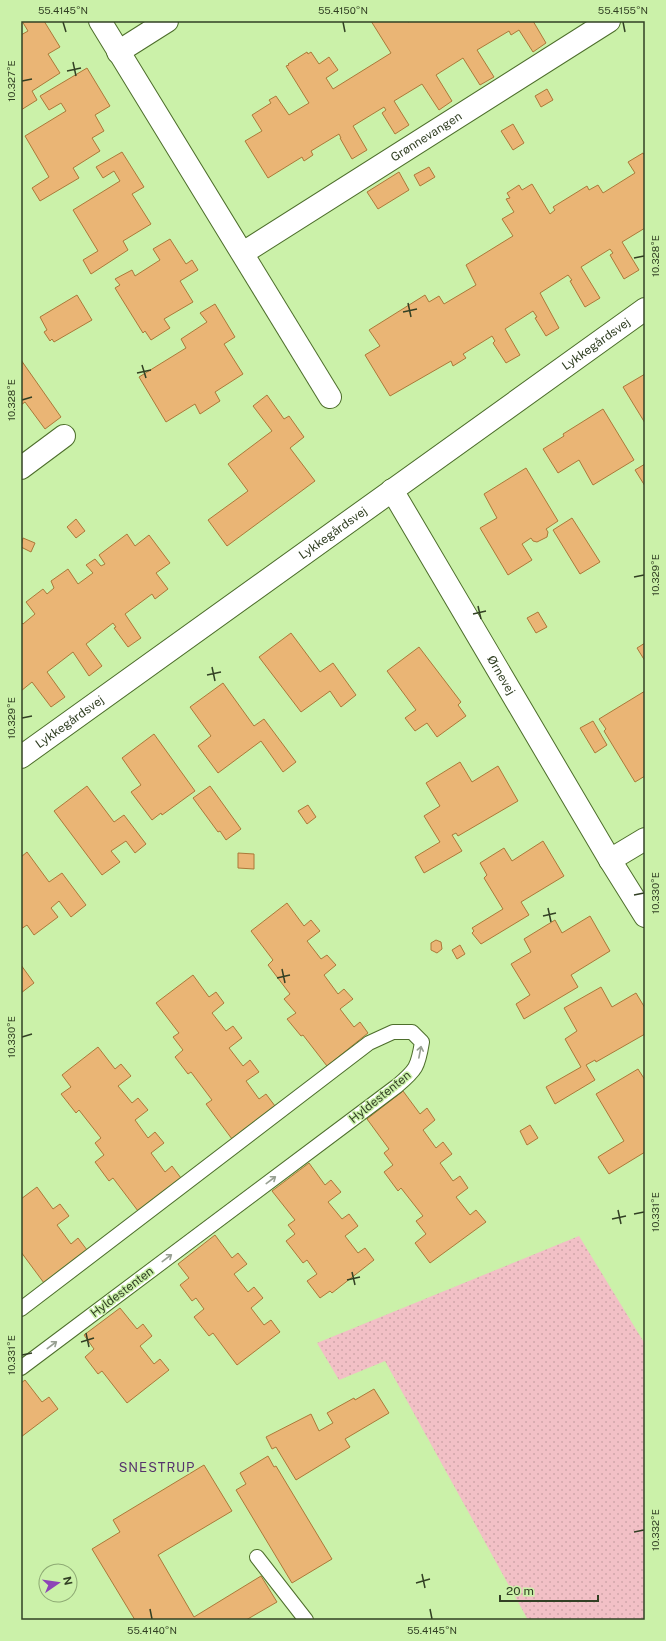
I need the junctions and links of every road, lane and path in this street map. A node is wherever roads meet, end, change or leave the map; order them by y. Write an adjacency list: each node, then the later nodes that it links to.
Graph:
1 (100, 21): 4 (street)
2 (168, 21): 4 (street)
3 (610, 21): 5 (street, Grønnevangen)
4 (118, 52): 5 (street)
5 (243, 252): 7 (street)
6 (645, 309): 10 (street, Lykkegårdsvej)
7 (330, 397)
8 (64, 436): 9 (street)
9 (21, 468)
10 (392, 490): 11 (street, Lykkegårdsvej); 13 (street, Ørnevej)
11 (21, 757)
12 (645, 838): 13 (street)
13 (610, 860): 14 (street, Ørnevej)
14 (645, 916)
15 (21, 1310): 16 (lane, Hyldestenten, one-way to 15)
16 (21, 1368)
17 (257, 1557): 18 (lane)
18 (306, 1620)

